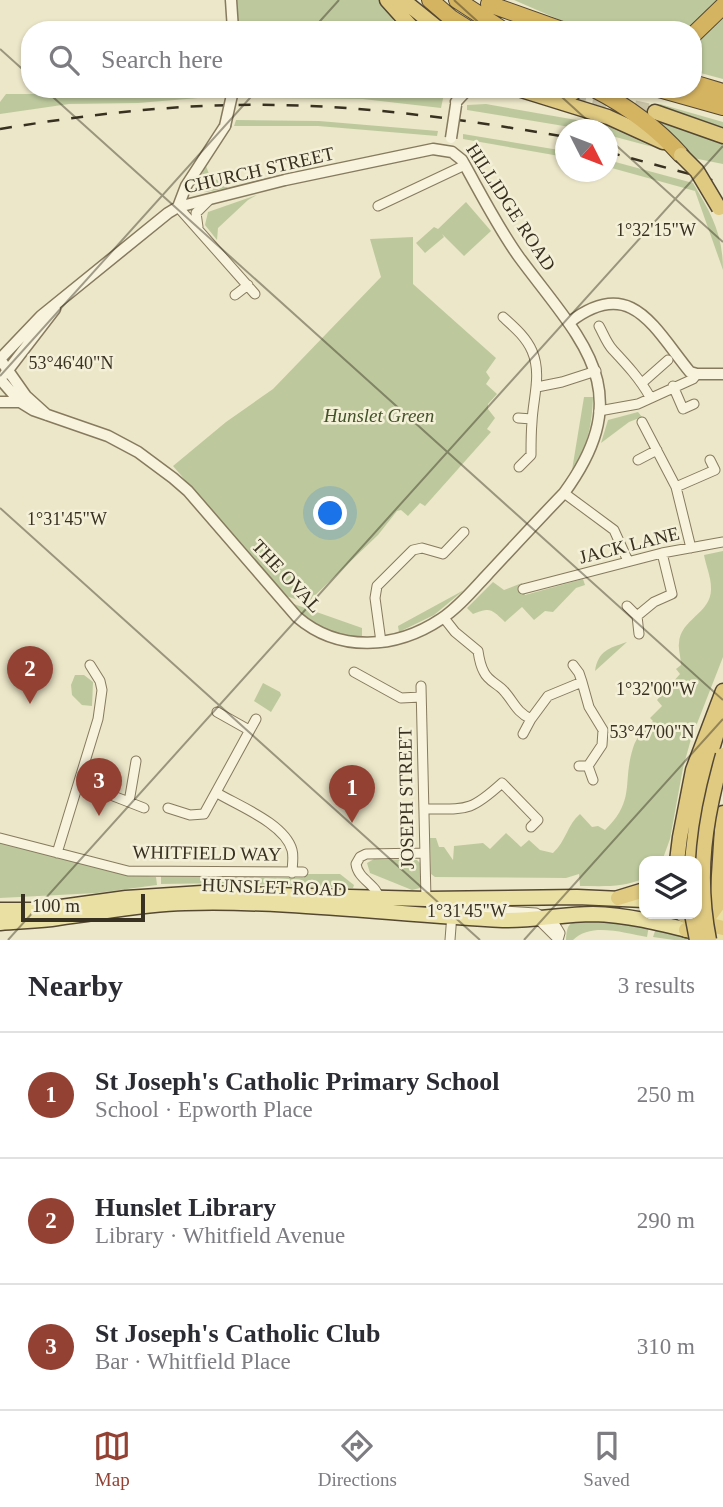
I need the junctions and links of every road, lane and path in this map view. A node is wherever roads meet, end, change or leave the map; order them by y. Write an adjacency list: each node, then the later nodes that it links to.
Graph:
1 (231, 0): 8 (street)
2 (387, 0): 9 (highway)
3 (404, 0): 10 (highway)
4 (430, 0): 11 (highway)
5 (457, 0): 12 (highway)
6 (486, 2): 13 (highway); 14 (highway)
7 (723, 6): 15 (highway)
8 (232, 21)
9 (406, 21)
10 (426, 21)
11 (456, 21)
12 (489, 21)
13 (520, 21)
14 (538, 21)
15 (702, 26)
16 (702, 86): 17 (highway)
17 (723, 92)
18 (231, 98): 33 (street, bridge)
19 (456, 98): 24 (street, HILLIDGE ROAD)
20 (461, 98): 24 (street)
21 (546, 98): 29 (highway)
22 (611, 98): 29 (highway)
23 (691, 98): 25 (highway)
24 (456, 104): 28 (street, HILLIDGE ROAD, bridge)
25 (723, 107)
26 (655, 112): 27 (highway)
27 (723, 136)
28 (452, 152): 30 (street, HILLIDGE ROAD); 31 (street, CHURCH STREET)
29 (681, 155): 34 (highway, bridge)
30 (465, 166): 32 (street); 41 (street, HILLIDGE ROAD)
31 (209, 200): 33 (street, CHURCH STREET); 35 (street)
32 (378, 206)
33 (178, 207): 35 (street); 39 (street, CHURCH STREET)
34 (721, 212)
35 (198, 229): 36 (street)
36 (248, 285): 37 (street); 38 (street)
37 (255, 294)
38 (235, 295)
39 (62, 300): 44 (street, CHURCH STREET); 50 (street, CHURCH STREET)
40 (503, 317): 53 (street)
41 (570, 323): 46 (street); 47 (street, HILLIDGE ROAD)
42 (599, 326): 51 (street)
43 (0, 342): 44 (street)
44 (14, 342): 50 (street, CHURCH STREET)
45 (668, 360): 51 (street)
46 (683, 363): 48 (street); 52 (street)
47 (596, 371): 53 (street); 58 (street, HILLIDGE ROAD)
48 (697, 374): 49 (street); 52 (street)
49 (723, 374)
50 (2, 375): 56 (street, THE OVAL); 59 (street, THE OVAL)
51 (642, 383): 54 (street)
52 (673, 386): 54 (street); 57 (street)
53 (537, 387): 61 (street)
54 (650, 397): 58 (street)
55 (0, 402): 56 (street)
56 (20, 402): 59 (street, THE OVAL)
57 (694, 404)
58 (599, 411): 68 (street, THE OVAL)
59 (47, 415): 79 (street, THE OVAL)
60 (518, 418): 61 (street)
61 (532, 419): 66 (street)
62 (642, 422): 63 (street)
63 (657, 450): 64 (street); 67 (street)
64 (638, 460)
65 (710, 460): 67 (street)
66 (519, 467)
67 (676, 487): 71 (street)
68 (564, 493): 73 (street); 77 (street, THE OVAL)
69 (464, 532): 79 (street)
70 (723, 542): 71 (street, JACK LANE)
71 (691, 548): 72 (street, JACK LANE)
72 (662, 553): 73 (street, JACK LANE); 76 (street)
73 (628, 561): 74 (street, JACK LANE)
74 (523, 589)
75 (627, 606): 76 (street)
76 (637, 616): 78 (street)
77 (444, 618): 79 (street, THE OVAL); 81 (street)
78 (639, 634)
79 (381, 642)
80 (489, 646): 81 (street)
81 (478, 651): 92 (street)
82 (90, 665): 98 (street)
83 (573, 665): 85 (street)
84 (354, 672): 88 (street, JOSEPH STREET)
85 (582, 682): 92 (street); 97 (street)
86 (421, 686): 88 (street, JOSEPH STREET)
87 (723, 691): 107 (highway)
88 (421, 697): 103 (street, JOSEPH STREET)
89 (217, 712): 93 (street)
90 (722, 718): 112 (highway)
91 (256, 719): 93 (street)
92 (531, 719): 94 (street)
93 (249, 730): 99 (street)
94 (523, 734)
95 (723, 755): 131 (highway, bridge)
96 (136, 761): 100 (street)
97 (593, 780)
98 (80, 783): 100 (street); 108 (street)
99 (216, 793): 102 (street); 115 (street, WHITFIELD WAY)
100 (129, 802): 101 (street)
101 (144, 808)
102 (168, 808)
103 (425, 809): 105 (street); 109 (street, JOSEPH STREET)
104 (723, 813): 113 (highway)
105 (531, 827)
106 (0, 838): 108 (street, WHITFIELD WAY)
107 (680, 838): 110 (highway); 111 (highway)
108 (57, 853): 115 (street, WHITFIELD WAY)
109 (425, 853): 118 (street, JOSEPH STREET); 120 (street)
110 (673, 856)
111 (678, 856)
112 (692, 856)
113 (721, 861): 126 (highway)
114 (303, 872): 115 (street, WHITFIELD WAY)
115 (292, 873)
116 (639, 892): 117 (highway)
117 (618, 898): 118 (main road, HUNSLET ROAD); 119 (main road, HUNSLET ROAD)
118 (426, 899): 120 (main road, HUNSLET ROAD); 122 (street, HUNSLET ROAD)
119 (639, 900)
120 (380, 904): 121 (main road, HUNSLET ROAD); 122 (main road, HUNSLET ROAD); 125 (main road, HUNSLET ROAD)
121 (0, 910)
122 (452, 911): 124 (main road, HUNSLET ROAD); 130 (street)
123 (573, 915): 124 (main road, HUNSLET ROAD); 126 (main road, HUNSLET ROAD); 128 (street)
124 (543, 919): 128 (street)
125 (0, 923)
126 (701, 923): 127 (highway); 129 (main road, HUNSLET ROAD)
127 (723, 928)
128 (559, 937)
129 (723, 939)
130 (450, 940)
131 (709, 940)

